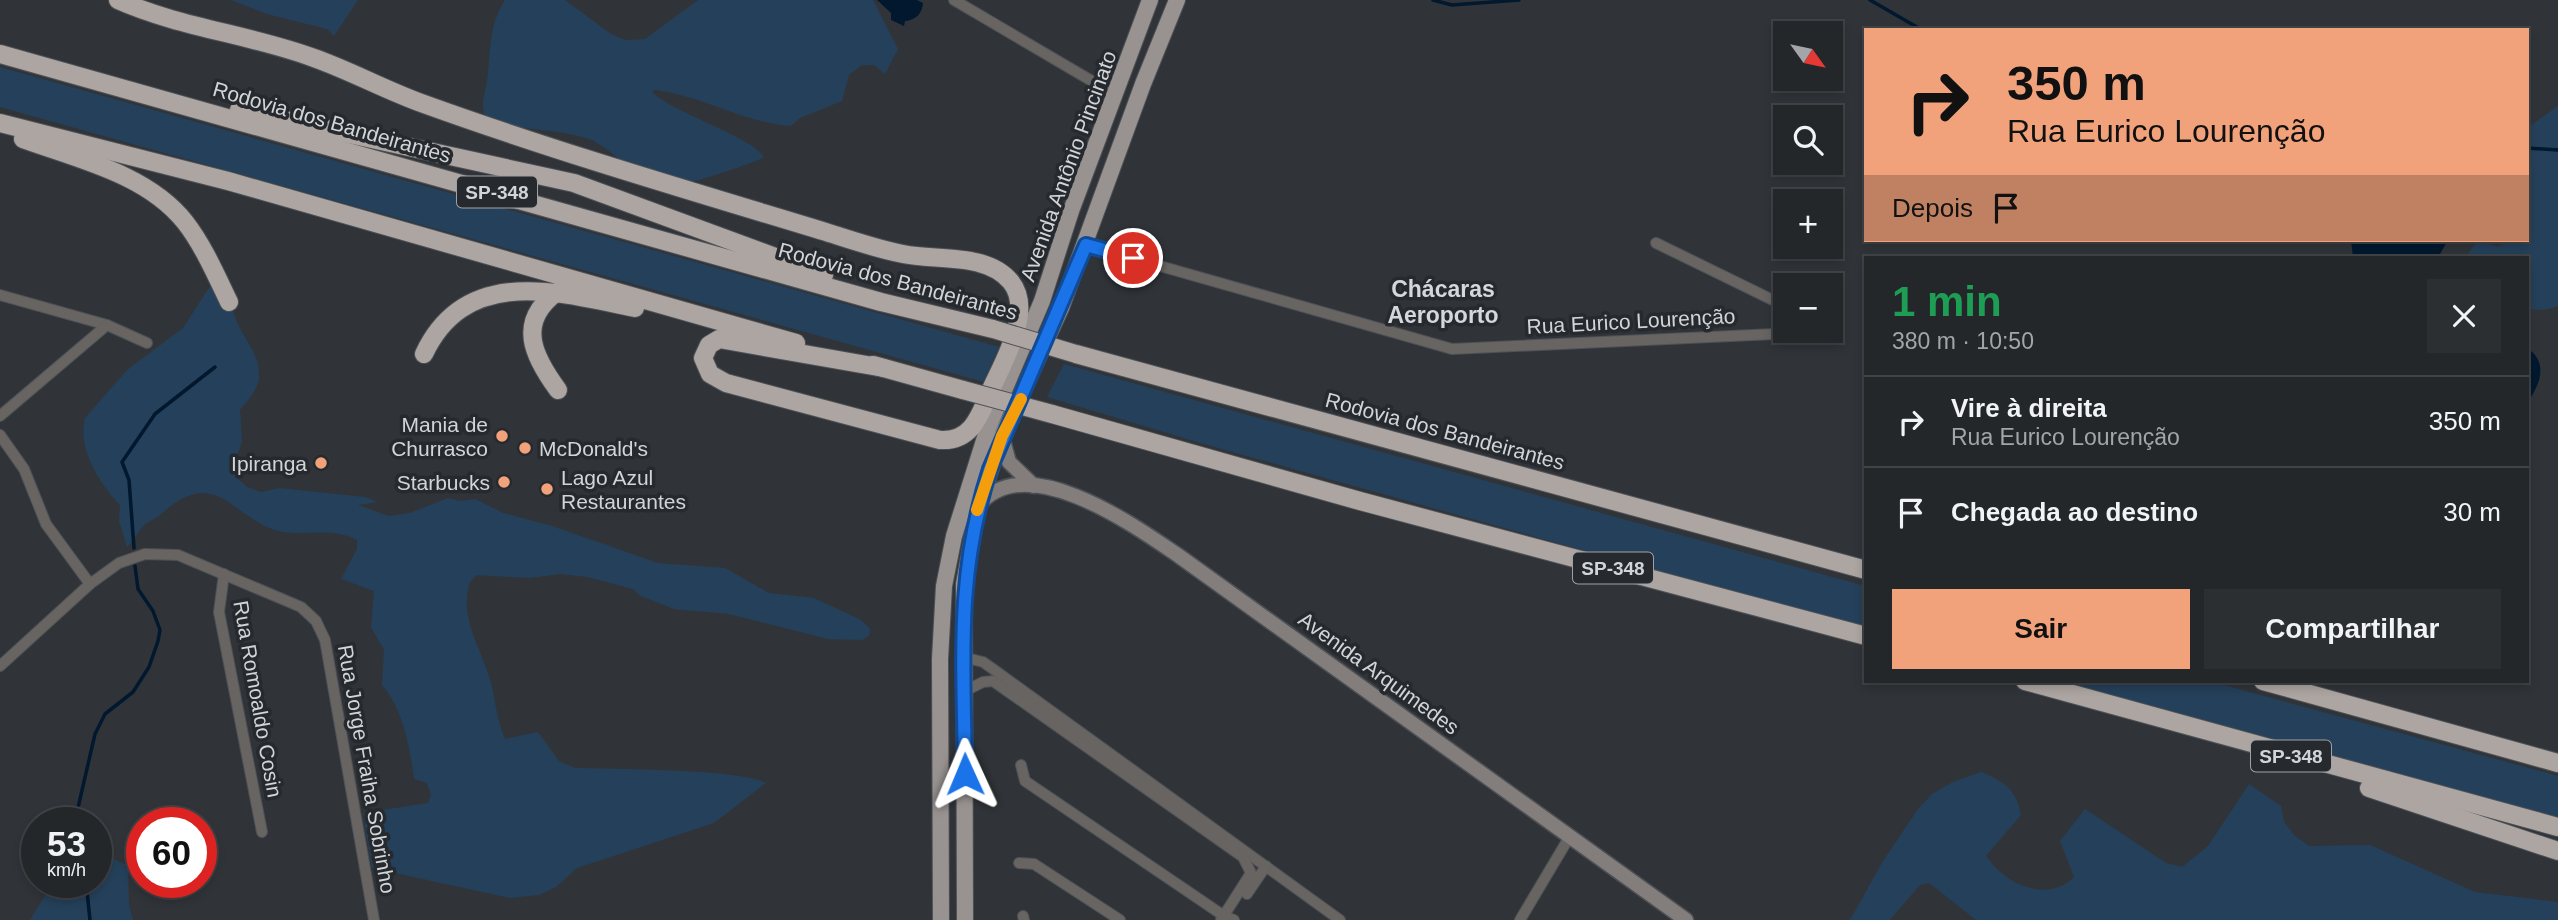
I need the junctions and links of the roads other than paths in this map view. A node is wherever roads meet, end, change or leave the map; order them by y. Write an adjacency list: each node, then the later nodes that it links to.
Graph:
1 (118, 0): 25 (highway)
2 (954, 0): 10 (street)
3 (1150, 0): 10 (main road, Avenida Antônio Pincinato)
4 (1168, 0): 6 (main road)
5 (1177, 0): 6 (main road, Avenida Antônio Pincinato)
6 (1155, 53): 8 (main road, Avenida Antônio Pincinato)
7 (0, 54): 9 (highway, Rodovia dos Bandeirantes / SP-348)
8 (1143, 84): 10 (main road); 14 (main road, Avenida Antônio Pincinato)
9 (134, 91): 19 (highway, Rodovia dos Bandeirantes / SP-348); 19 (highway)
10 (1114, 94): 40 (main road, Avenida Antônio Pincinato)
11 (0, 123): 20 (highway, SP-348)
12 (0, 131): 18 (highway)
13 (1656, 243): 17 (street, Rua Eurico Lourenção)
14 (1086, 245): 22 (street, Rua Eurico Lourenção); 29 (main road, Avenida Antônio Pincinato)
15 (557, 292): 20 (highway); 24 (highway); 26 (highway)
16 (0, 295): 21 (street)
17 (1773, 300)
18 (229, 302)
19 (881, 302): 32 (highway, Rodovia dos Bandeirantes / SP-348, bridge)
20 (691, 313): 25 (highway, SP-348)
21 (107, 325): 23 (street); 27 (street)
22 (1773, 334)
23 (147, 343)
24 (424, 354)
25 (884, 368): 35 (highway, SP-348, bridge)
26 (558, 390)
27 (0, 415)
28 (0, 435): 34 (street)
29 (1002, 436): 30 (main road); 31 (main road, Avenida Antônio Pincinato)
30 (1034, 486): 31 (main road, Avenida Arquimedes); 47 (main road, Avenida Arquimedes)
31 (978, 507): 36 (main road, Avenida Antônio Pincinato)
32 (1864, 569)
33 (224, 574): 34 (street, Rua Jorge Fraiha Sobrinho); 46 (street, Rua Romoaldo Cosin); 52 (street, Rua Jorge Fraiha Sobrinho)
34 (90, 584): 37 (street, Rua Jorge Fraiha Sobrinho)
35 (1864, 635)
36 (963, 657): 40 (main road); 41 (main road, Avenida Antônio Pincinato); 50 (street)
37 (0, 666)
38 (2032, 683): 42 (highway, SP-348)
39 (2270, 683): 43 (highway)
40 (940, 688): 53 (main road, Avenida Antônio Pincinato)
41 (963, 692): 51 (street); 54 (main road, Avenida Antônio Pincinato)
42 (2288, 755): 45 (highway, SP-348); 48 (highway)
43 (2558, 763)
44 (1021, 765): 51 (street)
45 (2558, 827)
46 (262, 832)
47 (1570, 836): 57 (street); 58 (main road, Avenida Arquimedes)
48 (2558, 851)
49 (1019, 863): 55 (street)
50 (1266, 866): 51 (street); 56 (street)
51 (1227, 919)
52 (371, 920)
53 (941, 920)
54 (965, 920)
55 (1120, 920)
56 (1340, 920)
57 (1520, 920)
58 (1686, 920)

